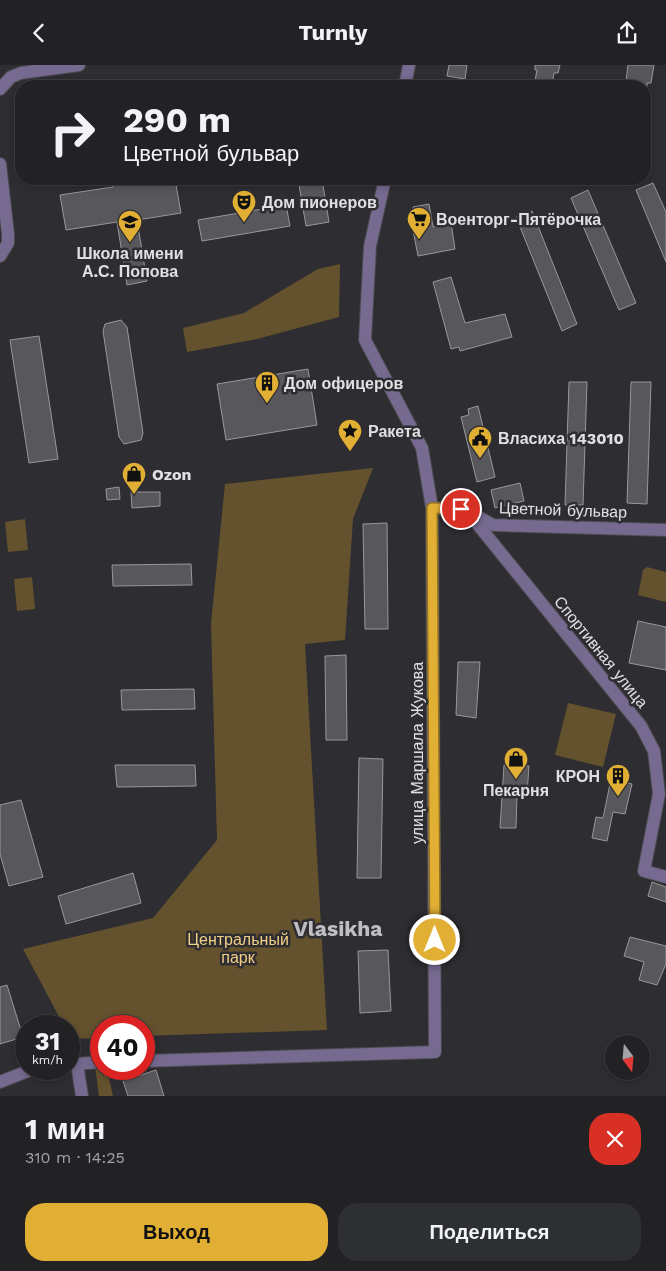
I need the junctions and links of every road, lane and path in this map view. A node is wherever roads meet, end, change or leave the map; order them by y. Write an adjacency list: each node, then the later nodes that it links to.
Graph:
1 (79, 65): 4 (street)
2 (409, 65): 3 (street)
3 (407, 80)
4 (0, 89)
5 (0, 164): 7 (street)
6 (384, 185): 8 (street, улица Маршала Жукова)
7 (0, 256)
8 (432, 508): 9 (street, Цветной бульвар); 12 (street, улица Маршала Жукова)
9 (466, 510): 10 (street, Цветной бульвар); 11 (street, Спортивная улица)
10 (666, 530)
11 (666, 877)
12 (155, 1061)
13 (15, 1077): 15 (street)
14 (78, 1080): 16 (street)
15 (0, 1083)
16 (82, 1096)

